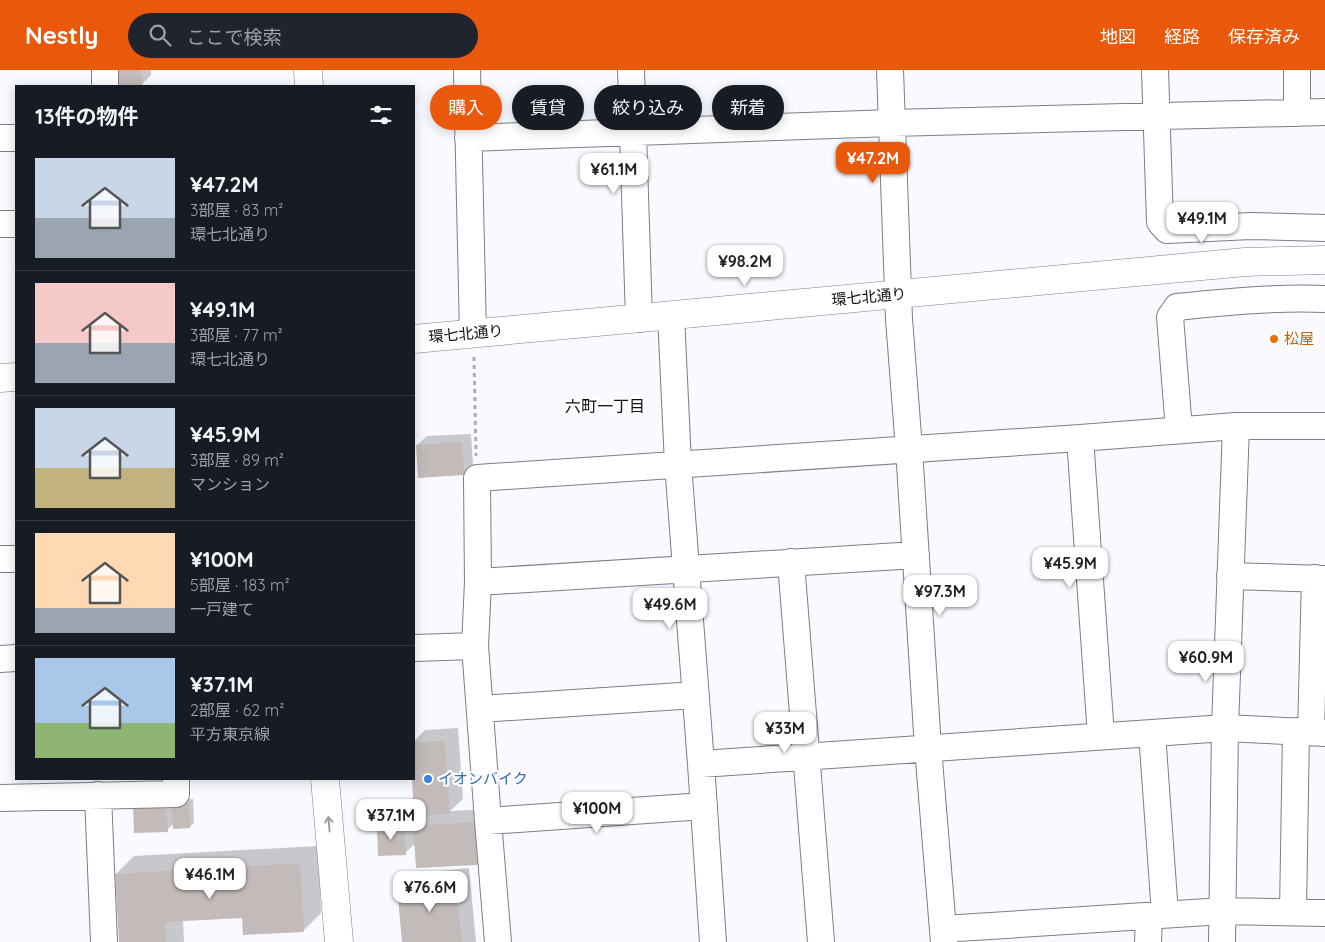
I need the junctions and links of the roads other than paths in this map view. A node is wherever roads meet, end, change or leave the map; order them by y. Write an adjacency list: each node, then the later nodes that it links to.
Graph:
1 (105, 70): 8 (street)
2 (308, 70): 9 (street)
3 (467, 70): 17 (street)
4 (631, 70): 14 (street)
5 (890, 70): 13 (street)
6 (1155, 70): 12 (street)
7 (1296, 70): 11 (street)
8 (105, 85)
9 (309, 85)
10 (1325, 112): 11 (street)
11 (1298, 113): 12 (street)
12 (1157, 116): 13 (street); 20 (street)
13 (892, 122): 14 (street); 22 (street)
14 (633, 133): 17 (street); 25 (street)
15 (0, 138): 16 (street)
16 (15, 138)
17 (468, 138): 26 (street)
18 (0, 224): 19 (street)
19 (15, 224)
20 (1325, 228)
21 (1325, 260): 22 (street, 環七北通り)
22 (898, 295): 24 (street, 環七北通り); 34 (street)
23 (1325, 299): 32 (street)
24 (671, 316): 25 (street, 環七北通り); 35 (street)
25 (638, 319): 26 (street, 環七北通り)
26 (473, 334): 27 (street, 環七北通り)
27 (415, 339)
28 (15, 377): 29 (street)
29 (0, 378)
30 (1236, 426): 31 (street); 32 (street); 41 (street)
31 (1325, 426)
32 (1179, 430): 33 (street)
33 (1080, 438): 34 (street); 53 (street)
34 (909, 449): 35 (street); 36 (street)
35 (678, 464): 40 (street); 43 (street)
36 (916, 555): 39 (street); 54 (street)
37 (0, 559): 38 (street)
38 (15, 559)
39 (790, 562): 40 (street); 55 (street)
40 (686, 569): 43 (street); 48 (street)
41 (1230, 576): 42 (street); 50 (street)
42 (1320, 579): 51 (street)
43 (478, 582): 44 (street)
44 (475, 646): 45 (street); 49 (street)
45 (415, 648)
46 (0, 658): 47 (street)
47 (15, 658)
48 (696, 695): 49 (street); 56 (street)
49 (480, 710): 63 (street)
50 (1225, 728): 51 (street); 52 (street); 64 (street)
51 (1311, 732): 65 (street)
52 (1152, 733): 53 (street); 67 (street)
53 (1102, 736): 54 (street)
54 (928, 748): 55 (street); 68 (street)
55 (806, 757): 56 (street); 75 (street)
56 (701, 764): 62 (street)
57 (176, 780): 60 (street)
58 (325, 780): 71 (street, one-way to 58)
59 (342, 780): 72 (street)
60 (98, 795): 61 (street); 70 (street)
61 (0, 798)
62 (704, 806): 63 (street); 74 (street)
63 (488, 822): 73 (street)
64 (1223, 911): 65 (street); 67 (street); 77 (street)
65 (1293, 912): 66 (street)
66 (1325, 913)
67 (1157, 915): 68 (street); 76 (street)
68 (943, 936)
69 (91, 942): 70 (street)
70 (104, 942)
71 (339, 942)
72 (356, 942)
73 (498, 942)
74 (713, 942)
75 (821, 942)
76 (1148, 942)
77 (1222, 942)

